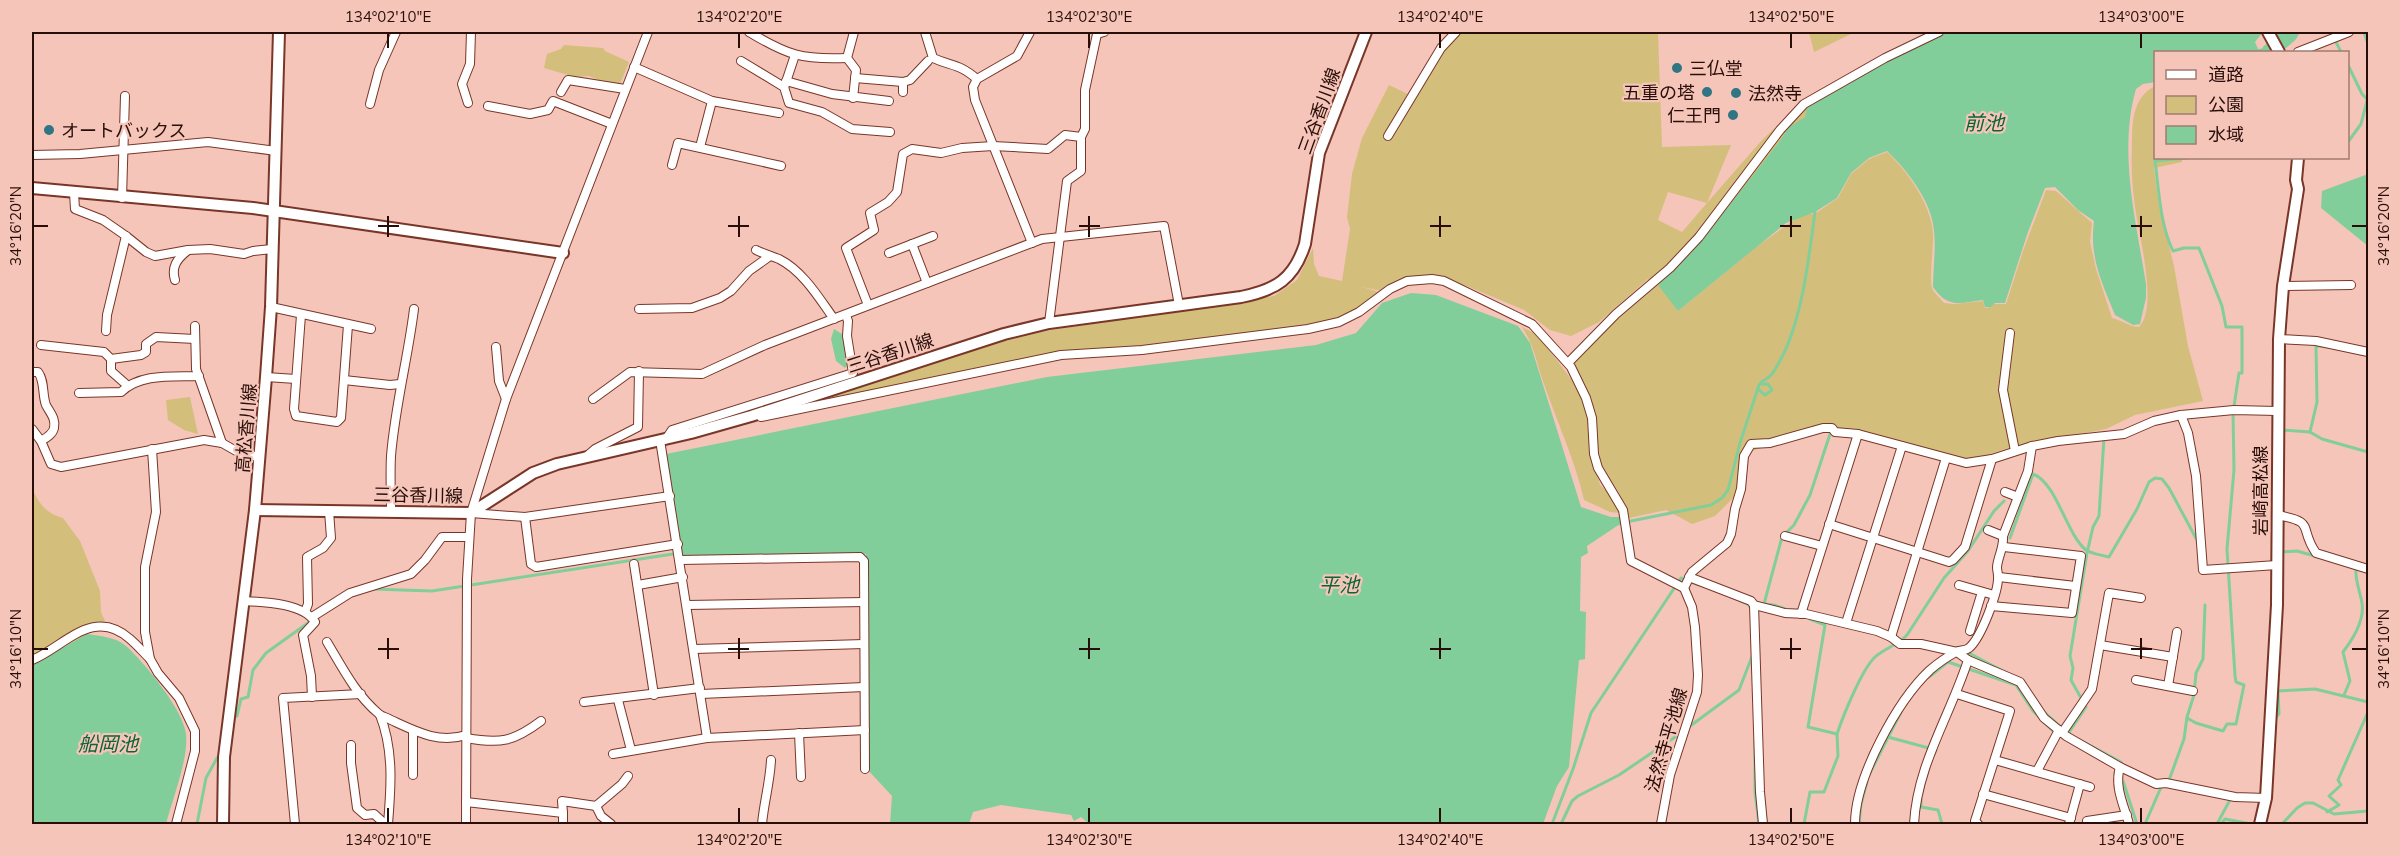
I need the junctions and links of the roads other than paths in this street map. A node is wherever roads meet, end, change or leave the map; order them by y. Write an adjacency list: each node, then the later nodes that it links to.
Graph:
1 (279, 32): 44 (main road, 高松香川線)
2 (396, 32): 34 (street)
3 (471, 32): 33 (street)
4 (648, 32): 21 (street)
5 (749, 32): 17 (street)
6 (854, 32): 18 (street)
7 (925, 32): 23 (street)
8 (1030, 32): 23 (street)
9 (1104, 32): 40 (street)
10 (1366, 32): 69 (main road, 三谷香川線)
11 (1456, 32): 39 (street)
12 (1939, 32): 88 (street)
13 (2349, 32): 16 (street)
14 (2270, 36): 15 (main road)
15 (2278, 51)
16 (2301, 51)
17 (795, 55): 18 (street); 25 (street)
18 (847, 58): 22 (street)
19 (741, 61): 25 (street)
20 (928, 61): 24 (street)
21 (634, 67): 26 (street); 31 (street)
22 (855, 78): 24 (street); 30 (street)
23 (977, 79): 41 (street)
24 (903, 82): 28 (street)
25 (785, 84): 30 (street); 38 (street)
26 (625, 89): 27 (street); 37 (street)
27 (561, 92)
28 (903, 92)
29 (125, 96): 43 (street)
30 (853, 98): 32 (street)
31 (711, 101): 36 (street); 42 (street)
32 (889, 101)
33 (468, 103)
34 (369, 104)
35 (488, 106): 37 (street)
36 (779, 113)
37 (612, 124): 61 (street)
38 (890, 132)
39 (1388, 136)
40 (1081, 137): 41 (street); 55 (street)
41 (993, 146): 56 (street); 68 (street)
42 (700, 147): 47 (street); 48 (street)
43 (124, 151): 44 (street); 45 (street); 51 (street)
44 (276, 151): 52 (main road, 高松香川線)
45 (32, 155)
46 (2298, 159): 67 (main road, 岩崎高松線)
47 (672, 165)
48 (781, 166)
49 (32, 188): 50 (main road)
50 (74, 193): 51 (main road); 53 (street)
51 (122, 198): 52 (main road)
52 (274, 211): 58 (main road, 高松香川線); 61 (main road)
53 (126, 236): 59 (street); 80 (street)
54 (933, 236): 57 (street)
55 (1060, 237): 56 (street); 69 (street); 76 (street)
56 (1032, 243): 65 (street)
57 (912, 244): 62 (street); 65 (street)
58 (272, 249): 59 (street); 70 (main road, 高松香川線)
59 (188, 250): 64 (street)
60 (756, 250): 63 (street)
61 (563, 253): 98 (street)
62 (889, 253)
63 (770, 256): 72 (street); 75 (street)
64 (175, 280)
65 (927, 283): 68 (street)
66 (2351, 285): 67 (street)
67 (2283, 286): 83 (main road, 岩崎高松線)
68 (868, 305): 74 (street)
69 (1179, 305): 76 (main road, 三谷香川線)
70 (271, 307): 73 (street); 92 (main road, 高松香川線)
71 (414, 309): 95 (street)
72 (639, 309)
73 (302, 315): 77 (street); 93 (street)
74 (846, 315): 75 (street); 105 (street)
75 (834, 319): 89 (street)
76 (1049, 323): 102 (main road, 三谷香川線)
77 (348, 325): 79 (street); 94 (street)
78 (195, 326): 82 (street)
79 (371, 330)
80 (106, 331)
81 (2010, 333): 111 (street)
82 (195, 339): 87 (street); 91 (street)
83 (2278, 339): 86 (street); 100 (main road, 岩崎高松線)
84 (41, 345): 87 (street)
85 (496, 346): 98 (street)
86 (2368, 352)
87 (111, 359): 96 (street)
88 (1568, 363): 102 (street); 145 (street)
89 (639, 371): 99 (street); 113 (street)
90 (32, 372): 106 (street)
91 (199, 376): 96 (street); 107 (street)
92 (266, 377): 93 (street); 112 (main road, 高松香川線)
93 (296, 379): 94 (street)
94 (344, 380): 95 (street)
95 (400, 384): 121 (street)
96 (128, 386): 97 (street)
97 (79, 393)
98 (506, 399): 122 (street)
99 (593, 399)
100 (2277, 411): 101 (street); 123 (main road, 岩崎高松線)
101 (2181, 415): 109 (street); 137 (street)
102 (751, 416): 105 (main road, 三谷香川線)
103 (32, 429): 106 (street)
104 (1857, 434): 108 (street); 125 (street); 141 (street)
105 (663, 439): 113 (main road, 三谷香川線); 117 (street)
106 (41, 441): 110 (street)
107 (222, 443): 110 (street); 112 (street)
108 (1902, 446): 114 (street); 130 (street)
109 (2032, 446): 111 (street); 118 (street)
110 (152, 449): 166 (street)
111 (2015, 451): 115 (street)
112 (260, 456): 119 (main road, 高松香川線)
113 (586, 457): 122 (main road, 三谷香川線)
114 (1946, 458): 115 (street); 134 (street)
115 (1992, 459): 134 (street)
116 (2005, 492): 118 (street)
117 (670, 496): 124 (street); 131 (street)
118 (2018, 497): 128 (street)
119 (255, 510): 120 (main road, 三谷香川線); 149 (main road, 高松香川線)
120 (329, 511): 121 (main road, 三谷香川線); 155 (street)
121 (391, 511): 122 (main road, 三谷香川線)
122 (471, 513): 124 (street); 129 (street)
123 (2277, 515): 137 (main road, 岩崎高松線); 138 (street)
124 (525, 518): 131 (street)
125 (1829, 524): 130 (street); 132 (street)
126 (1988, 530): 128 (street)
127 (1785, 536): 132 (street)
128 (2003, 536): 133 (street)
129 (468, 537): 155 (street); 186 (street)
130 (1873, 538): 134 (street); 156 (street)
131 (678, 544): 135 (street)
132 (1822, 546): 154 (street)
133 (2004, 547): 139 (street); 144 (street)
134 (1917, 552): 159 (street)
135 (680, 560): 140 (street); 150 (street)
136 (634, 564): 142 (street)
137 (2277, 566): 202 (main road, 岩崎高松線)
138 (2368, 569)
139 (1999, 577): 144 (street); 147 (street)
140 (683, 578): 142 (street); 151 (street)
141 (1689, 578): 145 (street); 152 (street)
142 (638, 585): 176 (street)
143 (1959, 585): 146 (street)
144 (2075, 586): 153 (street)
145 (1684, 588): 218 (street, 法然寺平池線)
146 (1982, 592): 147 (street); 157 (street)
147 (1994, 596): 153 (street)
148 (2141, 598): 162 (street)
149 (244, 601): 155 (street); 211 (main road, 高松香川線)
150 (864, 602): 151 (street); 161 (street)
151 (687, 604): 163 (street)
152 (1754, 605): 154 (street); 219 (street)
153 (1990, 606): 164 (street)
154 (1801, 614): 156 (street)
155 (311, 617): 177 (street)
156 (1845, 623): 159 (street)
157 (1970, 632)
158 (2177, 632): 165 (street)
159 (1891, 637): 164 (street)
160 (327, 642): 174 (street)
161 (864, 644): 163 (street); 171 (street)
162 (2100, 645): 165 (street); 184 (street)
163 (694, 649): 172 (street)
164 (1957, 652): 168 (street); 220 (street)
165 (2173, 657): 170 (street)
166 (150, 659): 167 (street); 210 (street)
167 (32, 660)
168 (1968, 660): 175 (street); 184 (street)
169 (2136, 680): 170 (street)
170 (2168, 686): 173 (street)
171 (864, 687): 172 (street); 182 (street)
172 (700, 691): 176 (street); 187 (street)
173 (2193, 691)
174 (361, 694): 177 (street); 180 (street)
175 (1957, 694): 192 (street); 221 (street)
176 (654, 695): 178 (street)
177 (312, 697): 212 (street)
178 (618, 700): 179 (street); 189 (street)
179 (584, 702)
180 (380, 715): 183 (street); 213 (street)
181 (541, 721): 186 (street)
182 (864, 730): 185 (street); 194 (street)
183 (413, 732): 186 (street); 196 (street)
184 (2061, 732): 193 (street); 195 (street)
185 (799, 733): 187 (street); 198 (street)
186 (466, 736): 203 (street)
187 (707, 738): 189 (street)
188 (351, 745): 213 (street)
189 (631, 750): 190 (street)
190 (613, 754)
191 (771, 760): 217 (street)
192 (1995, 760): 195 (street); 201 (street)
193 (2120, 767): 202 (street); 206 (street)
194 (865, 769)
195 (2037, 771): 199 (street)
196 (413, 775)
197 (628, 776): 204 (street)
198 (801, 777)
199 (2080, 784): 200 (street); 207 (street)
200 (2090, 787)
201 (1983, 794): 207 (street); 222 (street)
202 (2266, 798): 209 (main road, 岩崎高松線)
203 (466, 802): 205 (street); 214 (street)
204 (596, 807): 205 (street); 216 (street)
205 (563, 813): 215 (street)
206 (2127, 815): 208 (street); 223 (street)
207 (2070, 821)
208 (2086, 821)
209 (2263, 824)
210 (176, 825)
211 (223, 825)
212 (295, 825)
213 (387, 825)
214 (466, 825)
215 (563, 825)
216 (611, 825)
217 (762, 825)
218 (1661, 825)
219 (1763, 825)
220 (1855, 825)
221 (1914, 825)
222 (1978, 825)
223 (2129, 825)

